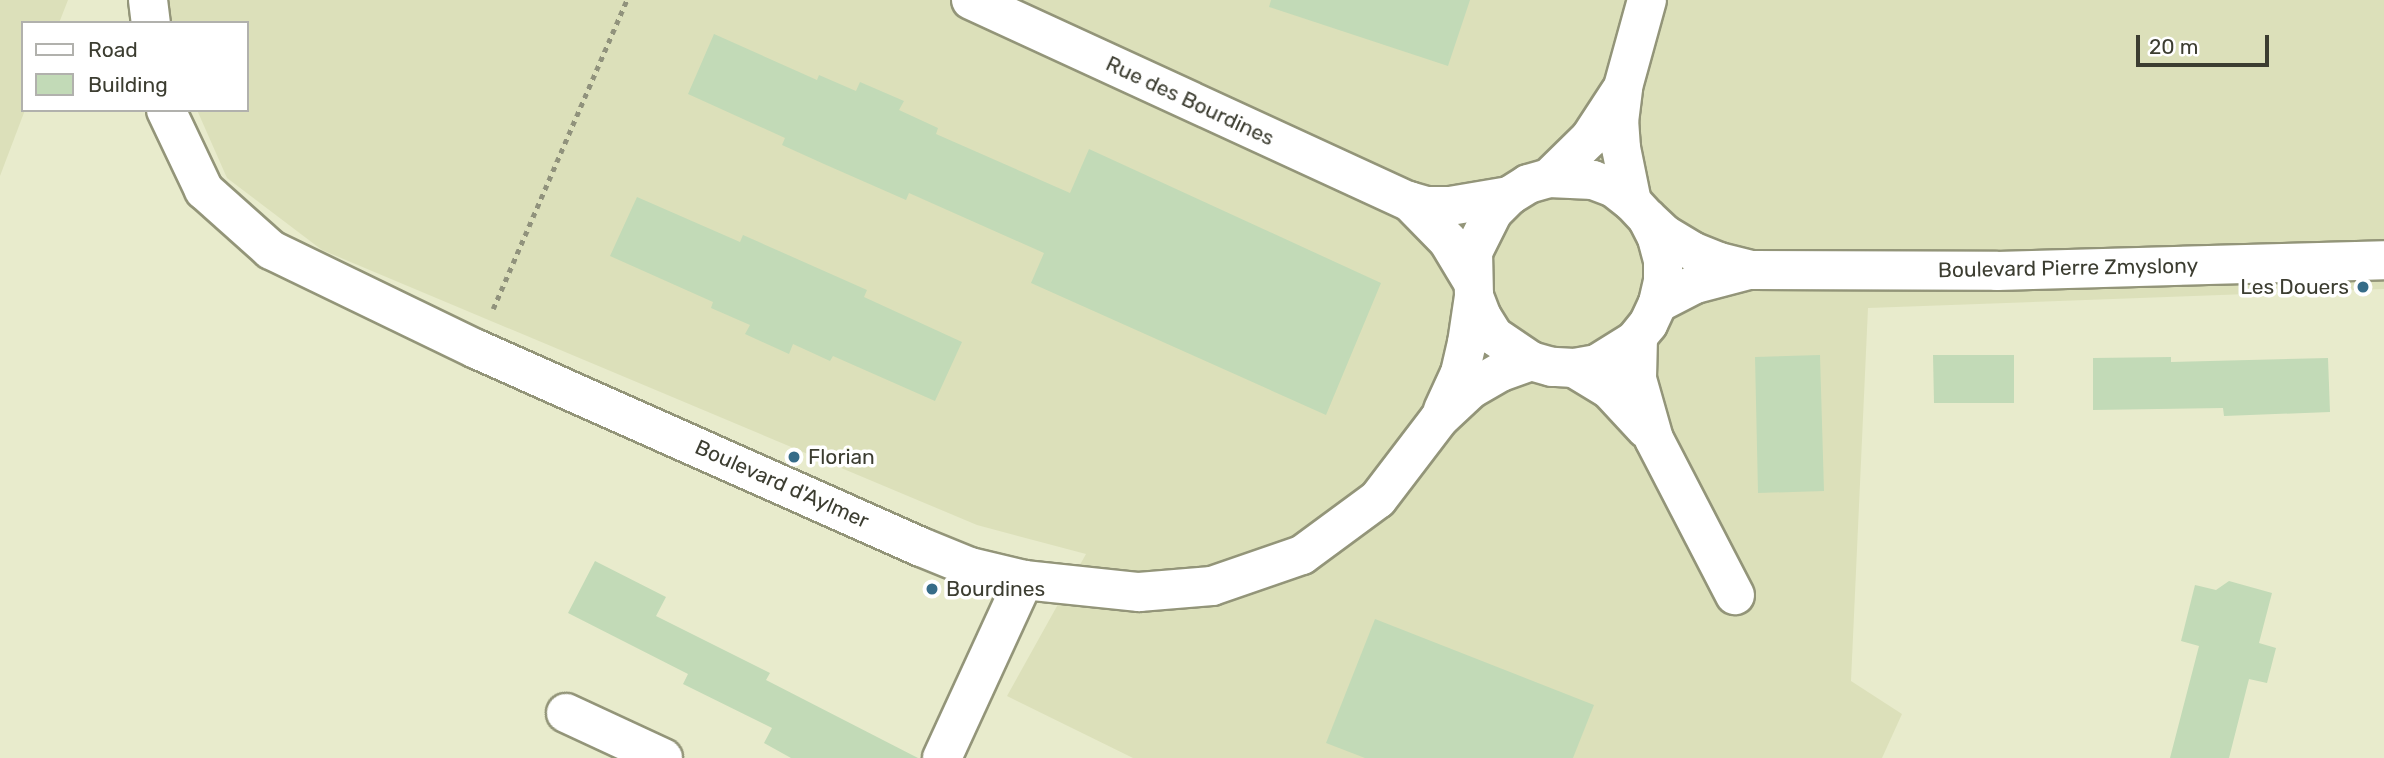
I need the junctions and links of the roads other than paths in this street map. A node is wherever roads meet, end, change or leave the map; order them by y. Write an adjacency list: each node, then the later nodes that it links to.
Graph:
1 (148, 0): 4 (street)
2 (971, 0): 9 (street, Rue des Bourdines)
3 (1647, 0): 5 (street)
4 (151, 21)
5 (1623, 87): 7 (street); 10 (street)
6 (167, 112): 20 (street, Boulevard d'Aylmer)
7 (1549, 178): 8 (street); 10 (street)
8 (1509, 196): 9 (street, Rue des Bourdines); 13 (street)
9 (1409, 201): 13 (street, Rue des Bourdines)
10 (1639, 210): 12 (street, Boulevard Pierre Zmyslony); 14 (street)
11 (2384, 260): 12 (street, Boulevard Pierre Zmyslony)
12 (1751, 270): 14 (street, Boulevard Pierre Zmyslony)
13 (1473, 288): 16 (street); 18 (street, Boulevard d'Aylmer)
14 (1658, 303): 15 (street)
15 (1638, 337): 17 (street); 19 (street)
16 (1531, 361): 17 (street); 18 (street, Boulevard d'Aylmer)
17 (1574, 368): 19 (street)
18 (1439, 419): 20 (street, Boulevard d'Aylmer)
19 (1654, 439): 21 (street)
20 (1024, 580): 24 (street)
21 (1735, 595)
22 (566, 713): 23 (street)
23 (663, 758)
24 (942, 758)

